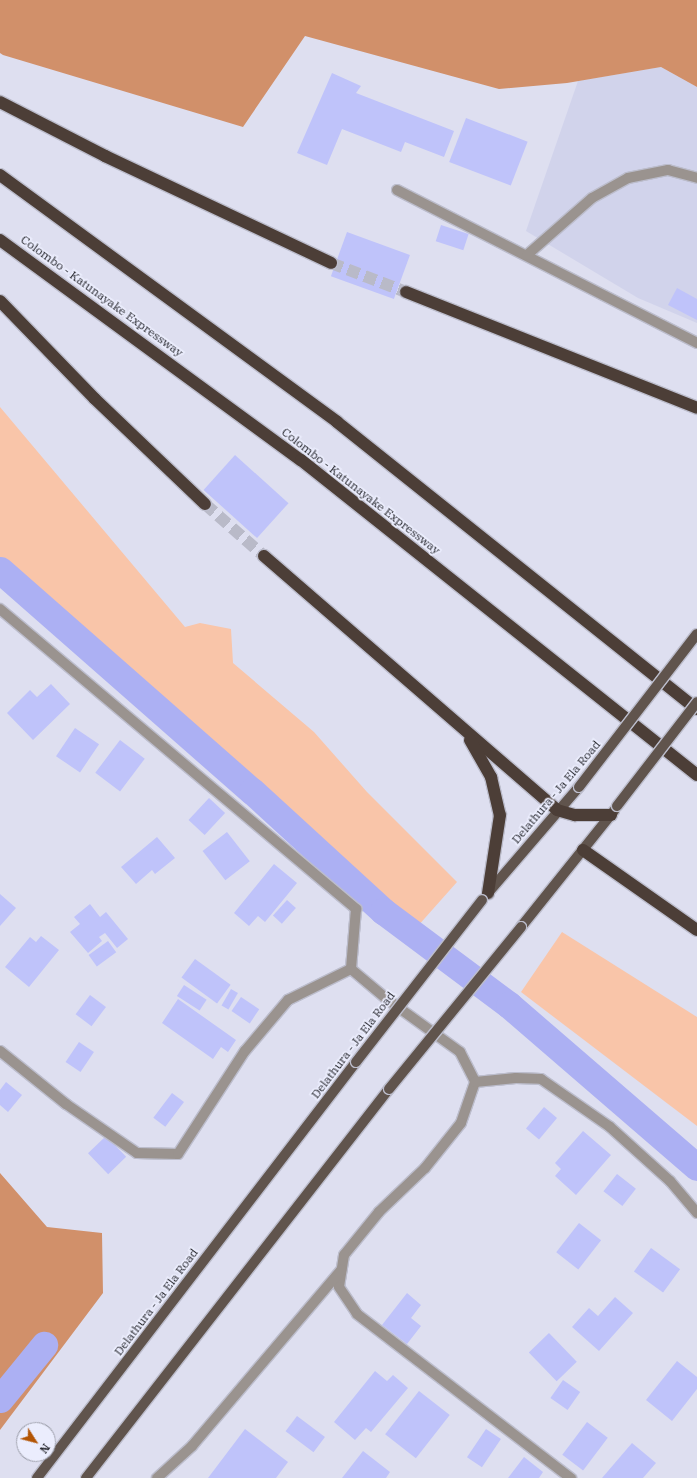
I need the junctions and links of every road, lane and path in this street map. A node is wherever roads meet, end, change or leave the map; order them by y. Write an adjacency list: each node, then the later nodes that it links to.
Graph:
1 (0, 102): 7 (highway)
2 (0, 175): 17 (highway)
3 (697, 178): 6 (street)
4 (397, 190): 6 (street)
5 (0, 240): 19 (highway, Colombo - Katunayake Expressway)
6 (527, 255): 10 (street)
7 (331, 262)
8 (406, 292): 11 (highway)
9 (0, 301): 12 (highway)
10 (697, 342)
11 (697, 408)
12 (205, 504)
13 (264, 556): 18 (highway)
14 (0, 609): 25 (street)
15 (697, 634): 20 (main road, Delathura - Ja Ela Road, bridge)
16 (697, 702): 21 (main road, bridge)
17 (697, 708)
18 (465, 731): 20 (highway); 23 (highway)
19 (697, 775)
20 (557, 810): 21 (highway); 23 (main road, Delathura - Ja Ela Road)
21 (614, 811): 22 (main road)
22 (583, 850): 24 (highway); 31 (main road, bridge)
23 (485, 896): 30 (main road, Delathura - Ja Ela Road, bridge)
24 (697, 930)
25 (351, 969): 26 (street); 27 (street)
26 (0, 1051)
27 (475, 1082): 28 (street); 29 (street)
28 (697, 1213)
29 (342, 1269): 32 (street); 33 (street)
30 (37, 1478)
31 (86, 1478)
32 (157, 1478)
33 (571, 1478)

